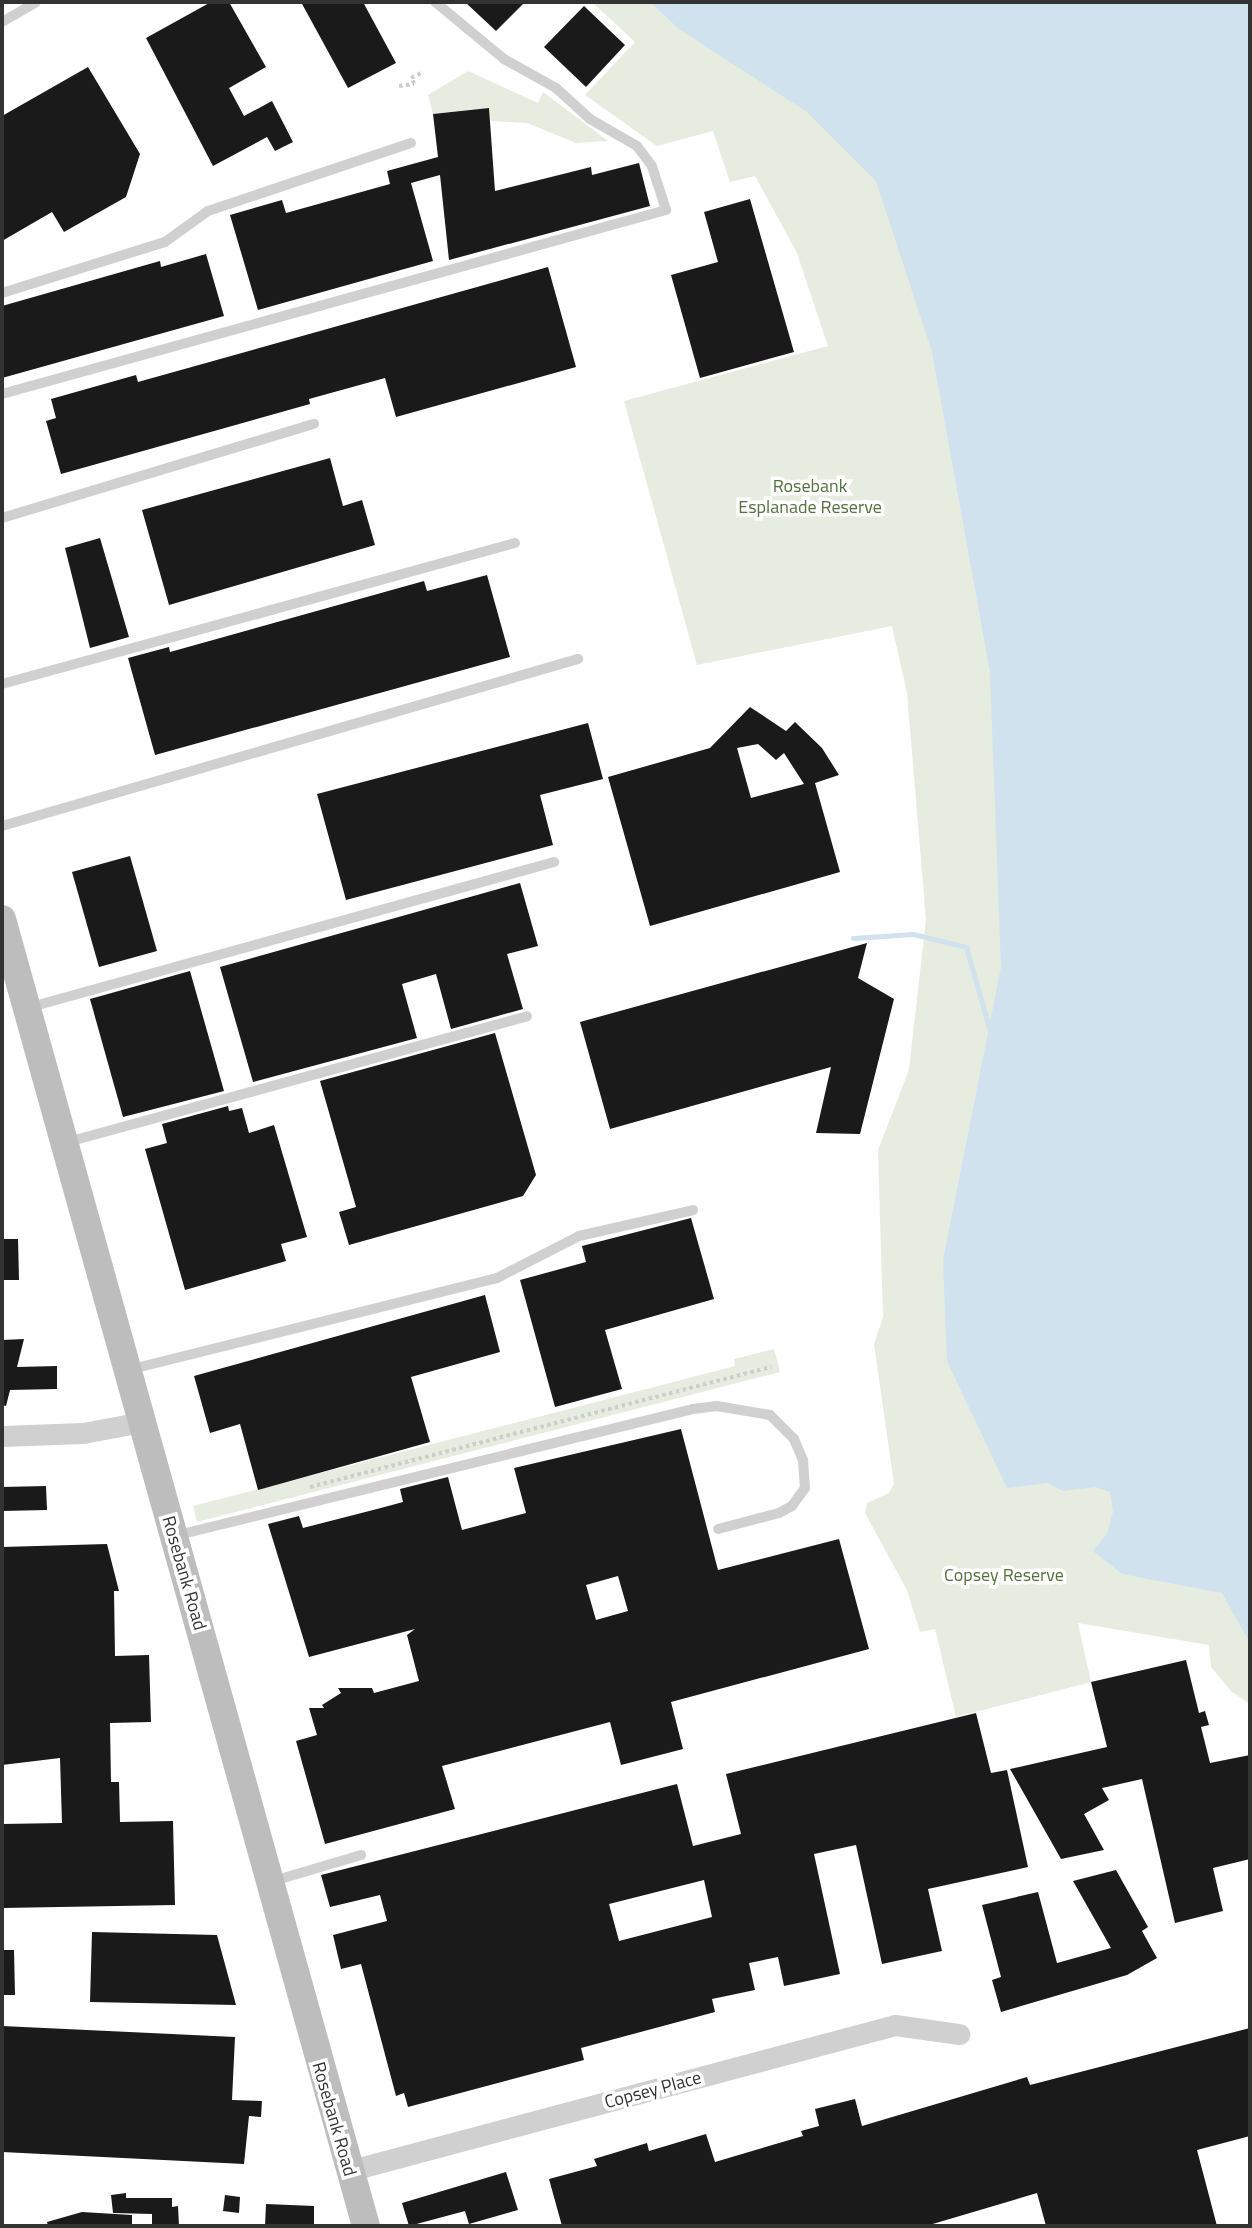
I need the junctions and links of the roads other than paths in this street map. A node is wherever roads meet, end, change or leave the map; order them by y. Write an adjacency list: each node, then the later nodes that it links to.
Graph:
1 (36, 2): 3 (lane)
2 (435, 2): 6 (lane)
3 (2, 22)
4 (411, 143): 5 (lane)
5 (2, 293)
6 (2, 394)
7 (314, 424): 8 (lane)
8 (2, 518)
9 (515, 543): 11 (lane)
10 (578, 659): 12 (lane)
11 (2, 684)
12 (2, 826)
13 (554, 862): 15 (lane)
14 (2, 919): 15 (main road, Rosebank Road)
15 (27, 1008): 17 (main road, Rosebank Road)
16 (527, 1016): 17 (lane)
17 (64, 1143): 19 (main road, Rosebank Road)
18 (693, 1210): 19 (lane)
19 (128, 1370): 20 (main road, Rosebank Road)
20 (142, 1422): 21 (street); 23 (main road, Rosebank Road)
21 (2, 1436)
22 (718, 1529): 23 (lane)
23 (174, 1536): 25 (main road, Rosebank Road)
24 (361, 1855): 25 (lane)
25 (268, 1883): 27 (main road, Rosebank Road)
26 (959, 2034): 27 (street, Copsey Place)
27 (348, 2171): 28 (main road, Rosebank Road)
28 (366, 2226)

